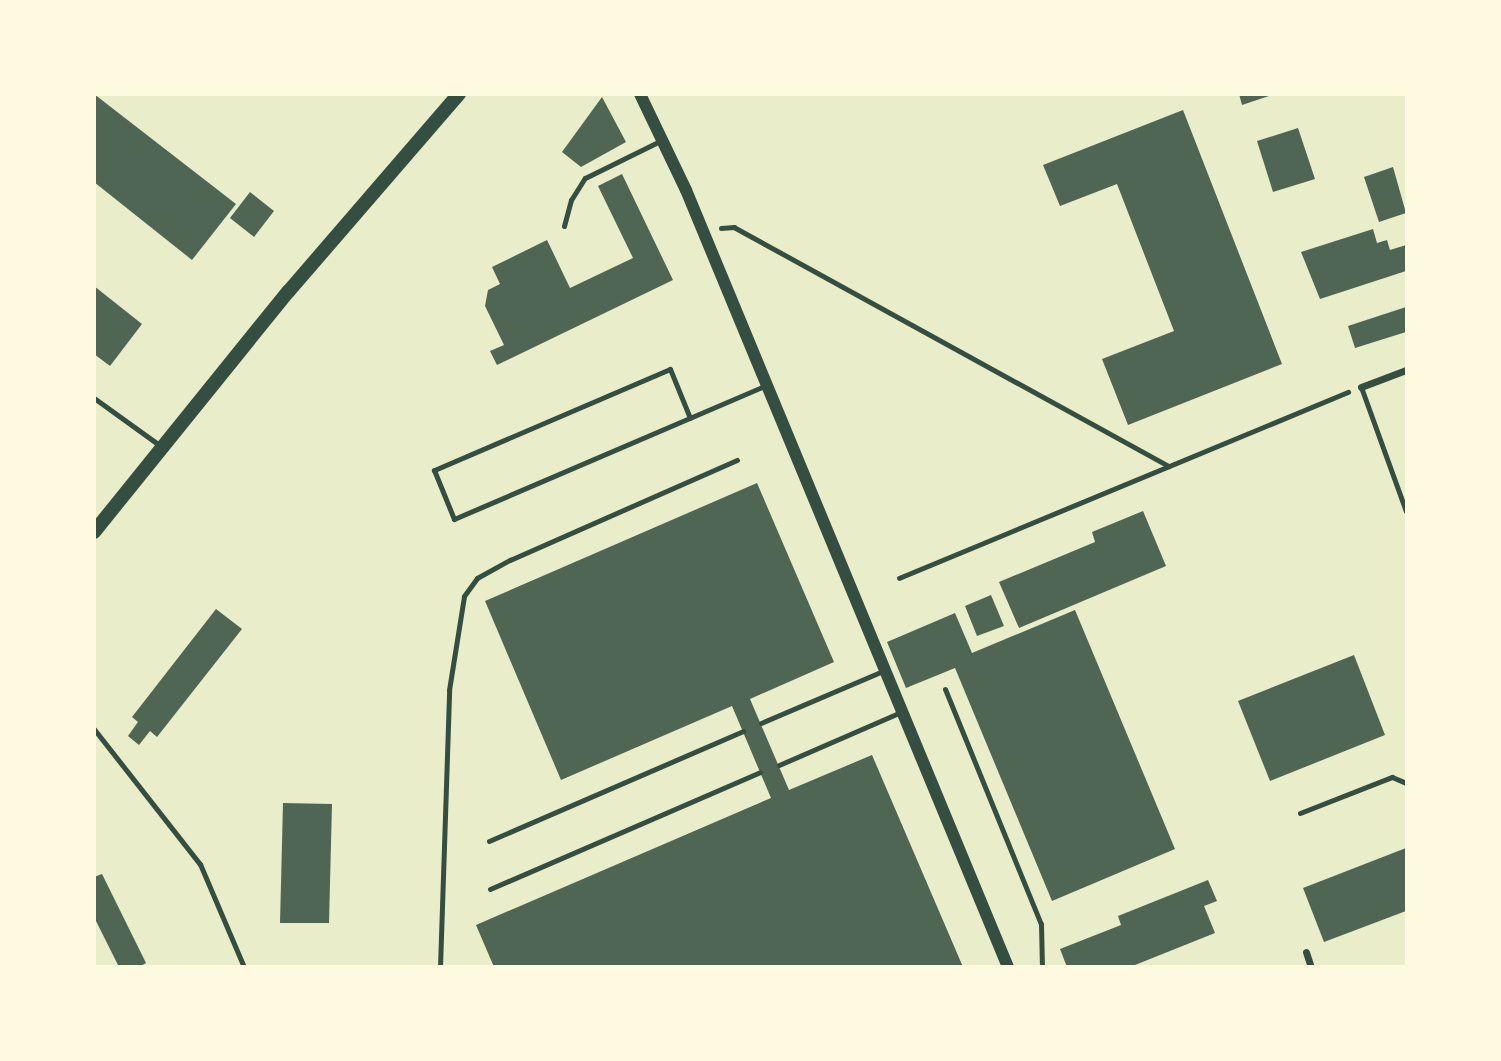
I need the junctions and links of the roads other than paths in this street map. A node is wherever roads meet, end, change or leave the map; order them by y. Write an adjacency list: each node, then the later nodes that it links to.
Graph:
1 (459, 94): 10 (main road)
2 (640, 94): 3 (street)
3 (662, 140): 4 (lane); 6 (street)
4 (564, 226)
5 (1406, 370): 7 (street)
6 (767, 386): 9 (lane); 14 (street)
7 (1361, 387): 12 (lane)
8 (94, 398): 10 (lane)
9 (690, 418): 9 (lane)
10 (162, 447): 13 (main road)
11 (737, 460): 28 (lane)
12 (1406, 511)
13 (94, 532)
14 (885, 670): 16 (street); 17 (lane)
15 (945, 689): 30 (lane)
16 (902, 711): 20 (lane); 29 (street)
17 (761, 723)
18 (94, 729): 27 (lane)
19 (743, 732): 24 (lane)
20 (779, 765)
21 (760, 772): 25 (lane)
22 (1406, 783): 23 (lane)
23 (1300, 813)
24 (489, 841)
25 (490, 889)
26 (1306, 952): 31 (street)
27 (244, 967)
28 (440, 967)
29 (1008, 967)
30 (1042, 967)
31 (1311, 967)

